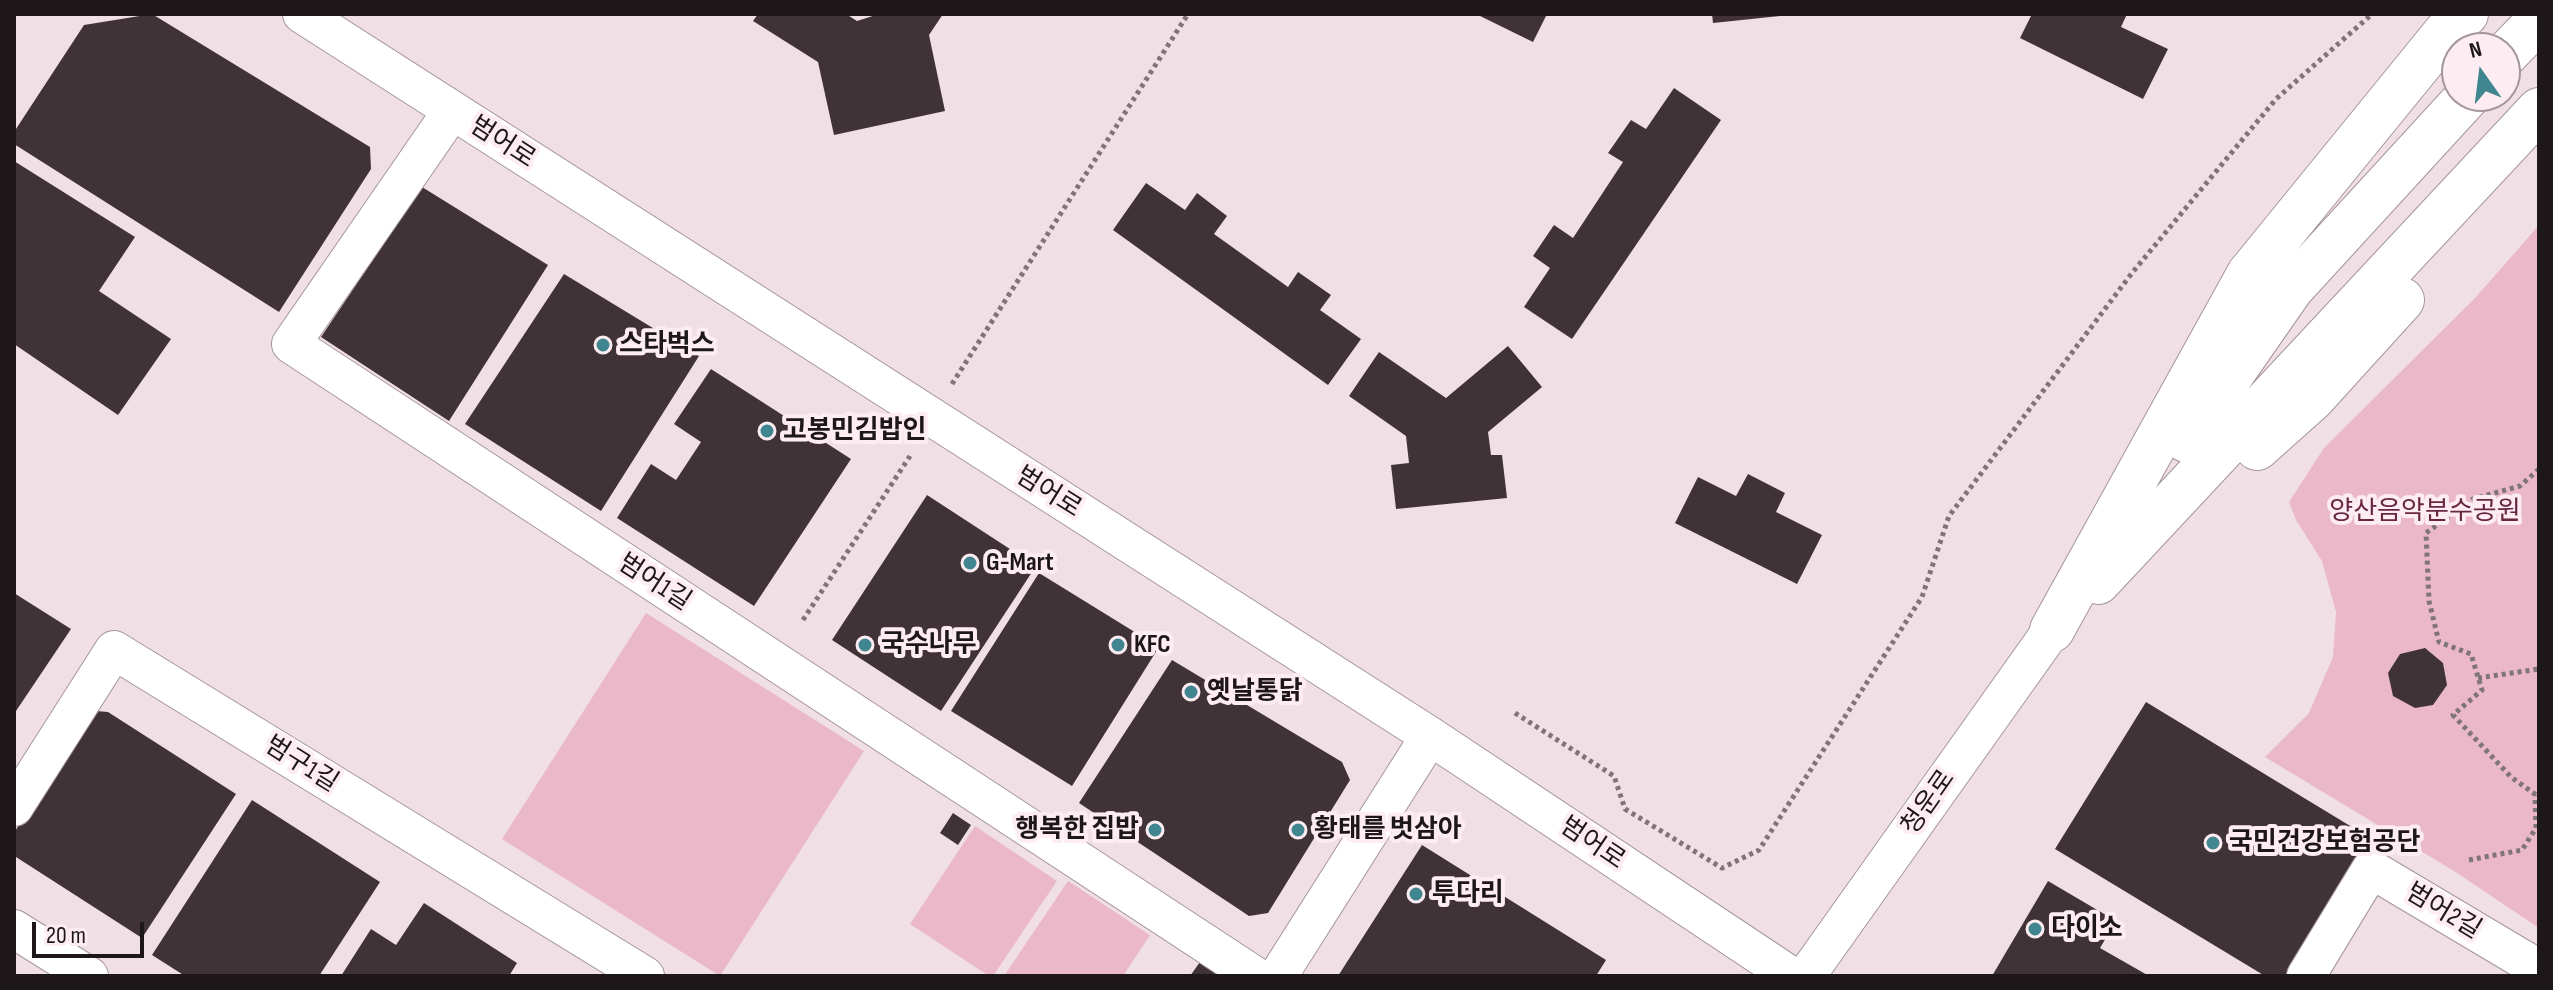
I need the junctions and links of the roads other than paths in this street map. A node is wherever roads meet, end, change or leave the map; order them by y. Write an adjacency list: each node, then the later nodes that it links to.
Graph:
1 (302, 14): 6 (street, 범어로)
2 (2466, 14): 9 (main road)
3 (2539, 20): 4 (main road)
4 (2521, 39)
5 (2539, 110): 9 (main road)
6 (452, 111): 10 (street, 범어로); 16 (street, 범어1길)
7 (2453, 112): 9 (main road)
8 (2539, 152): 9 (main road)
9 (2052, 630): 19 (street, 청운로)
10 (1430, 736): 17 (street); 18 (street, 범어로)
11 (14, 807): 15 (street, 범구1길)
12 (14, 929): 14 (street)
13 (2539, 969): 20 (street, 범어2길)
14 (89, 976)
15 (645, 976)
16 (1255, 976)
17 (1278, 976)
18 (1791, 976)
19 (1806, 976)
20 (2306, 976)

